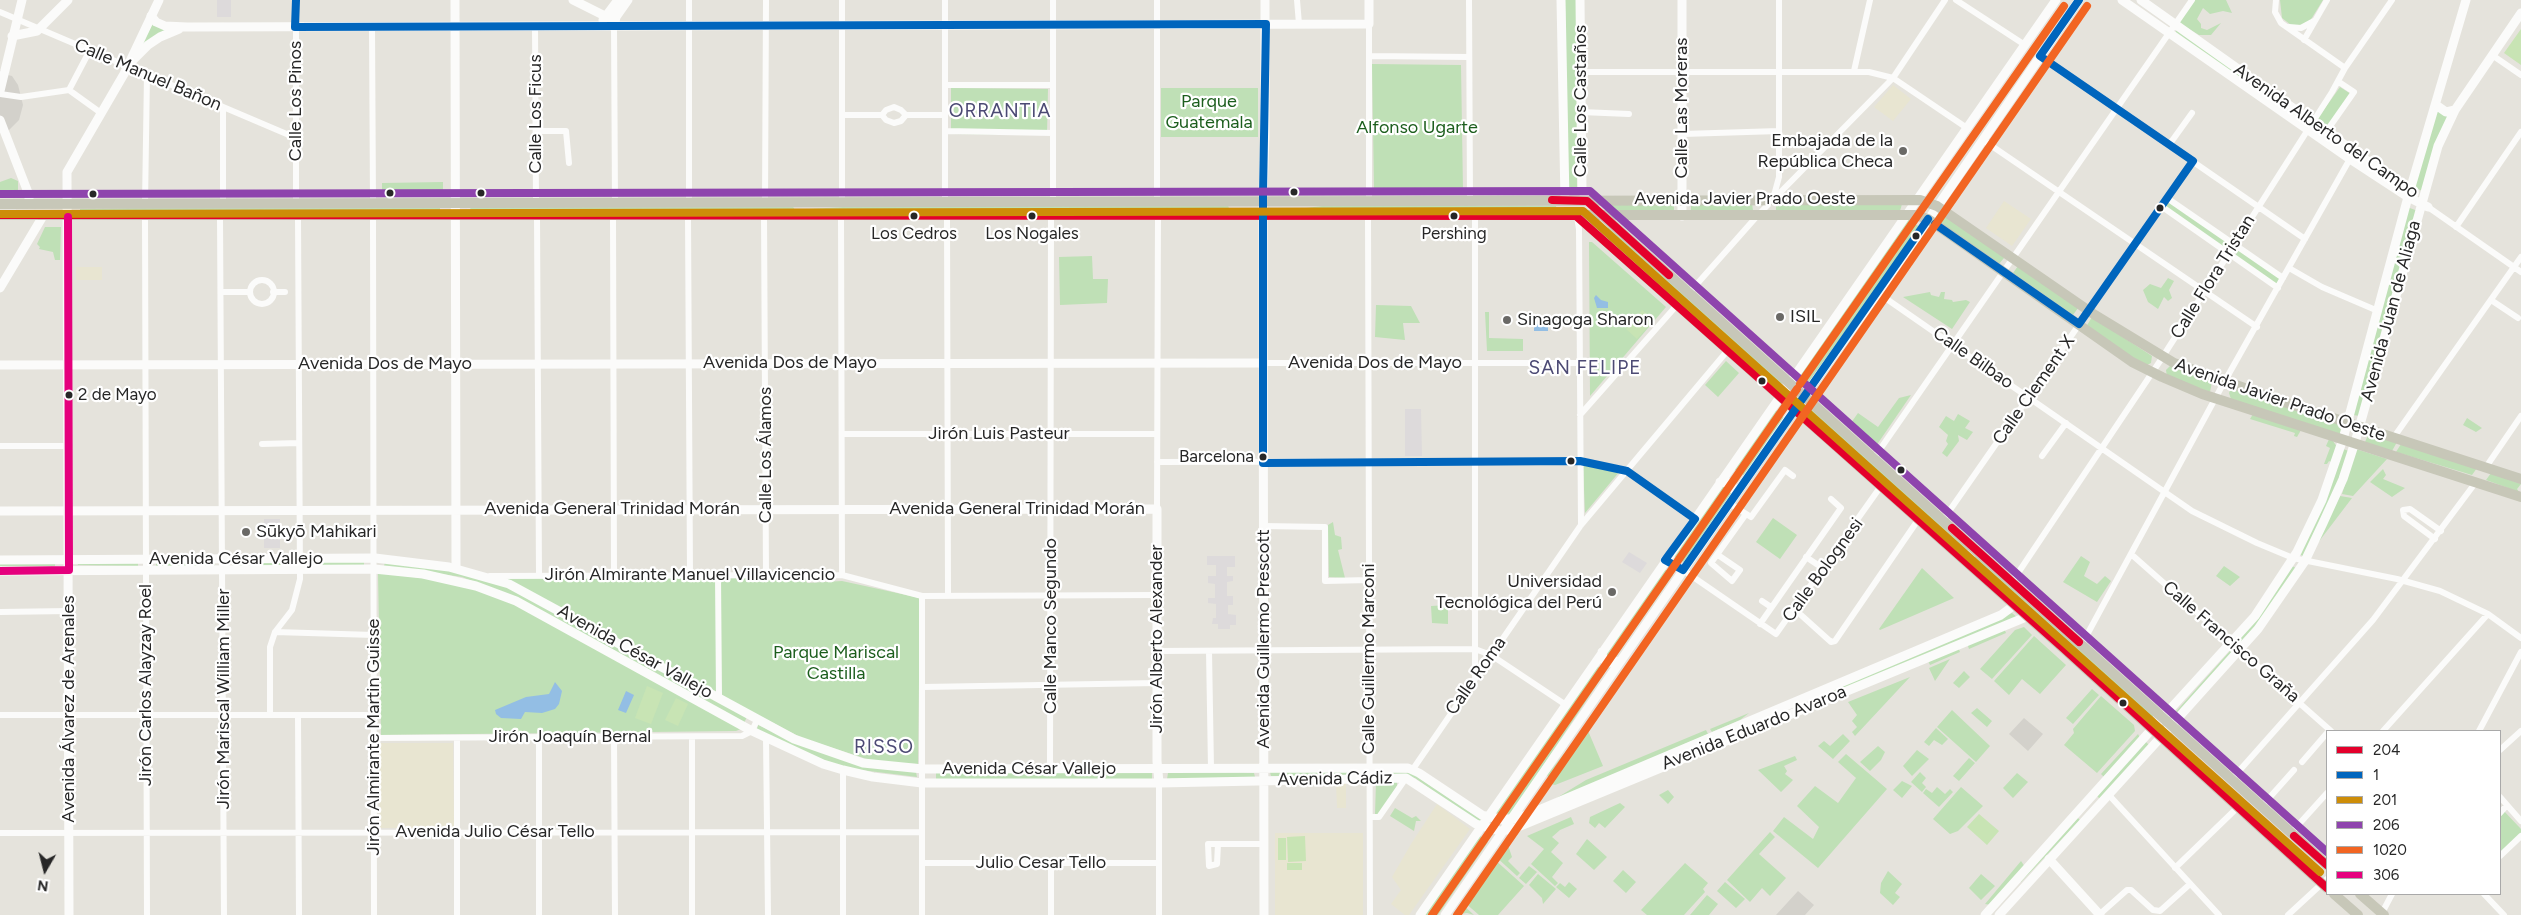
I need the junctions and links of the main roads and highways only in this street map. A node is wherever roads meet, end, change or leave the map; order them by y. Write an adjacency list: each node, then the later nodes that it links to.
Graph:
1 (22, 0): 26 (main road)
2 (68, 0): 26 (main road)
3 (159, 0): 19 (main road)
4 (455, 0): 22 (main road)
5 (573, 0): 20 (main road)
6 (618, 0): 20 (main road)
7 (628, 0): 24 (main road)
8 (1265, 0): 21 (main road, Avenida Guillermo Prescott)
9 (1369, 0): 21 (main road)
10 (1561, 0): 37 (main road, Calle Los Castaños)
11 (1580, 0): 42 (main road, Calle Los Castaños)
12 (1682, 0): 43 (main road, Calle Las Moreras)
13 (2056, 0): 38 (main road)
14 (2079, 0): 50 (main road)
15 (2122, 0): 34 (main road, Avenida Alberto del Campo)
16 (2141, 0): 34 (main road, Avenida Alberto del Campo)
17 (2466, 0): 29 (main road, Avenida Juan de Aliaga)
18 (2521, 13): 30 (main road, Avenida Juan de Aliaga)
19 (151, 16): 25 (main road); 27 (main road)
20 (605, 16): 23 (main road); 24 (main road)
21 (1266, 24): 24 (main road); 40 (main road, Avenida Guillermo Prescott)
22 (455, 26): 23 (main road); 25 (main road); 44 (main road)
23 (599, 26): 24 (main road)
24 (614, 26)
25 (187, 27): 27 (main road)
26 (12, 36): 28 (main road)
27 (128, 66): 49 (main road, Avenida Álvarez de Arenales)
28 (0, 92)
29 (2436, 105): 30 (main road); 31 (main road, Avenida Juan de Aliaga)
30 (2455, 110): 33 (main road, Avenida Juan de Aliaga)
31 (2432, 116): 33 (main road); 36 (main road, Avenida Juan de Aliaga)
32 (0, 120): 48 (main road)
33 (2448, 122): 46 (main road, Avenida Juan de Aliaga)
34 (2309, 125): 35 (main road, Avenida Alberto del Campo); 35 (main road, Avenida Alberto del Campo)
35 (2352, 156): 36 (main road, Avenida Alberto del Campo)
36 (2409, 195): 46 (main road, Avenida Alberto del Campo); 52 (main road, Avenida Juan de Aliaga)
37 (1564, 200): 41 (main road, Avenida Javier Prado Oeste); 42 (main road, Avenida Javier Prado Oeste); 60 (main road)
38 (1917, 200): 43 (main road, Avenida Javier Prado Oeste); 50 (main road, Avenida Javier Prado Oeste); 51 (main road)
39 (1228, 201): 40 (main road, Avenida Javier Prado Oeste); 45 (main road, Avenida Javier Prado Oeste); 53 (main road)
40 (1262, 201): 41 (main road, Avenida Javier Prado Oeste); 54 (main road, Avenida Guillermo Prescott)
41 (1298, 201): 55 (main road)
42 (1587, 201): 43 (main road, Avenida Javier Prado Oeste); 61 (main road)
43 (1682, 201): 62 (main road, Calle Las Moreras)
44 (456, 202): 45 (main road, Avenida Javier Prado Oeste); 49 (main road, Avenida Javier Prado Oeste); 58 (main road)
45 (803, 202): 59 (main road)
46 (2424, 203): 64 (main road, Avenida Juan de Aliaga)
47 (0, 204): 48 (main road, Avenida Javier Prado Oeste)
48 (29, 204): 49 (main road, Avenida Javier Prado Oeste)
49 (68, 204): 63 (main road, Avenida Álvarez de Arenales)
50 (1937, 206): 65 (main road); 69 (main road, Avenida Javier Prado Oeste)
51 (1907, 214): 62 (main road, Avenida Javier Prado Oeste); 65 (main road, Avenida Javier Prado Oeste); 75 (main road)
52 (2404, 214): 64 (main road); 79 (main road, Avenida Juan de Aliaga)
53 (1227, 215): 54 (main road, Avenida Javier Prado Oeste); 59 (main road, Avenida Javier Prado Oeste)
54 (1263, 215): 55 (main road, Avenida Javier Prado Oeste); 71 (main road, Avenida Guillermo Prescott)
55 (1298, 215): 60 (main road, Avenida Javier Prado Oeste)
56 (0, 216): 57 (main road, Avenida Javier Prado Oeste)
57 (43, 216): 63 (main road, Avenida Javier Prado Oeste); 68 (main road)
58 (456, 216): 59 (main road, Avenida Javier Prado Oeste); 63 (main road, Avenida Javier Prado Oeste); 73 (main road)
59 (803, 216)
60 (1576, 216): 61 (main road, Avenida Javier Prado Oeste); 67 (main road)
61 (1603, 216): 62 (main road, Avenida Javier Prado Oeste); 66 (main road)
62 (1682, 216)
63 (68, 217): 72 (main road, Avenida Álvarez de Arenales)
64 (2417, 218): 80 (main road, Avenida Juan de Aliaga)
65 (1928, 219): 70 (main road, Avenida Javier Prado Oeste); 77 (main road)
66 (1614, 226): 67 (main road); 75 (main road)
67 (1603, 239): 76 (main road)
68 (0, 288)
69 (2088, 311): 70 (main road); 79 (main road, Avenida Javier Prado Oeste)
70 (2079, 324): 81 (main road, Avenida Javier Prado Oeste)
71 (1263, 363): 73 (main road, Avenida Dos de Mayo); 122 (main road, Avenida Guillermo Prescott)
72 (68, 364): 73 (main road, Avenida Dos de Mayo); 74 (main road, Avenida Dos de Mayo); 92 (main road, Avenida Álvarez de Arenales)
73 (455, 364): 90 (main road)
74 (0, 365)
75 (1789, 383): 76 (main road); 77 (main road)
76 (1780, 396): 78 (main road); 84 (main road)
77 (1804, 396): 78 (main road); 94 (main road)
78 (1795, 408): 86 (main road); 98 (main road)
79 (2347, 423): 80 (main road, Avenida Javier Prado Oeste); 81 (main road, Avenida Juan de Aliaga)
80 (2364, 428): 82 (main road, Avenida Juan de Aliaga); 83 (main road); 85 (main road, Avenida Javier Prado Oeste)
81 (2343, 439): 82 (main road, Avenida Javier Prado Oeste); 117 (main road, Avenida Juan de Aliaga)
82 (2355, 443): 83 (main road, Avenida Javier Prado Oeste); 118 (main road, Avenida Juan de Aliaga)
83 (2365, 446): 89 (main road, Avenida Javier Prado Oeste)
84 (1729, 470): 86 (main road); 87 (main road)
85 (2521, 479)
86 (1746, 480): 88 (main road)
87 (1720, 482): 88 (main road); 97 (main road)
88 (1736, 494): 101 (main road)
89 (2521, 497)
90 (456, 509): 91 (main road, Avenida General Trinidad Morán); 92 (main road, Avenida General Trinidad Morán); 99 (main road)
91 (1157, 509): 121 (main road, Jirón Alberto Alexander)
92 (68, 510): 93 (main road, Avenida General Trinidad Morán); 95 (main road, Avenida Álvarez de Arenales)
93 (0, 511)
94 (1976, 549): 98 (main road); 117 (main road)
95 (68, 559): 96 (main road, Avenida César Vallejo); 99 (main road, Avenida César Vallejo); 100 (main road, Avenida Álvarez de Arenales)
96 (0, 560)
97 (1665, 560): 101 (main road); 110 (main road)
98 (1964, 562): 103 (main road)
99 (456, 568): 105 (main road, Avenida César Vallejo)
100 (69, 570): 102 (main road, Avenida César Vallejo); 107 (main road, Avenida César Vallejo); 143 (main road, Avenida Álvarez de Arenales)
101 (1683, 570): 112 (main road)
102 (0, 571)
103 (2014, 606): 104 (main road); 109 (main road, Avenida Eduardo Avaroa)
104 (2026, 617): 111 (main road, Avenida Eduardo Avaroa); 119 (main road)
105 (586, 624): 106 (main road, Avenida César Vallejo); 107 (main road)
106 (602, 634): 108 (main road); 121 (main road, Avenida César Vallejo)
107 (580, 635): 108 (main road, Avenida César Vallejo)
108 (595, 644): 125 (main road, Avenida César Vallejo)
109 (1929, 644): 111 (main road); 115 (main road, Avenida Eduardo Avaroa)
110 (1602, 652): 112 (main road); 113 (main road)
111 (1933, 654): 116 (main road, Avenida Eduardo Avaroa)
112 (1620, 661): 114 (main road)
113 (1594, 664): 114 (main road); 128 (main road)
114 (1611, 675): 129 (main road)
115 (1854, 676): 116 (main road); 126 (main road, Avenida Eduardo Avaroa)
116 (1859, 685): 126 (main road, Avenida Eduardo Avaroa)
117 (2163, 718): 118 (main road); 119 (main road, Avenida Juan de Aliaga)
118 (2171, 726): 120 (main road, Avenida Juan de Aliaga); 134 (main road)
119 (2152, 729): 120 (main road); 127 (main road, Avenida Juan de Aliaga)
120 (2160, 737): 130 (main road, Avenida Juan de Aliaga); 136 (main road)
121 (1157, 768): 122 (main road, Avenida César Vallejo); 125 (main road, Jirón Alberto Alexander)
122 (1264, 768): 123 (main road, Avenida Cádiz); 124 (main road, Avenida Guillermo Prescott)
123 (1370, 773): 124 (main road, Avenida Cádiz); 128 (main road, Avenida Cádiz); 131 (main road, Avenida Cádiz)
124 (1264, 781): 125 (main road, Avenida César Vallejo); 144 (main road, Avenida Guillermo Prescott)
125 (1159, 783)
126 (1578, 798): 129 (main road, Avenida Eduardo Avaroa); 132 (main road, Avenida Eduardo Avaroa)
127 (2077, 813): 130 (main road); 135 (main road, Avenida Juan de Aliaga)
128 (1488, 818): 129 (main road, Avenida Eduardo Avaroa); 131 (main road)
129 (1510, 820): 132 (main road)
130 (2079, 825): 133 (main road, Avenida Juan de Aliaga)
131 (1482, 827): 132 (main road, Avenida Eduardo Avaroa); 145 (main road)
132 (1503, 831): 146 (main road)
133 (2049, 859): 138 (main road, Avenida Juan de Aliaga); 149 (main road)
134 (2326, 863)
135 (2019, 878): 137 (main road, Avenida Juan de Aliaga); 138 (main road)
136 (2326, 883)
137 (2012, 885): 139 (main road); 147 (main road, Avenida Juan de Aliaga)
138 (2027, 885): 139 (main road, Avenida Juan de Aliaga)
139 (2020, 892): 148 (main road, Avenida Juan de Aliaga)
140 (2335, 895): 150 (main road)
141 (2361, 895): 142 (main road)
142 (2383, 914)
143 (69, 915)
144 (1264, 915)
145 (1420, 915)
146 (1445, 915)
147 (1985, 915)
148 (1999, 915)
149 (2100, 915)
150 (2358, 915)

